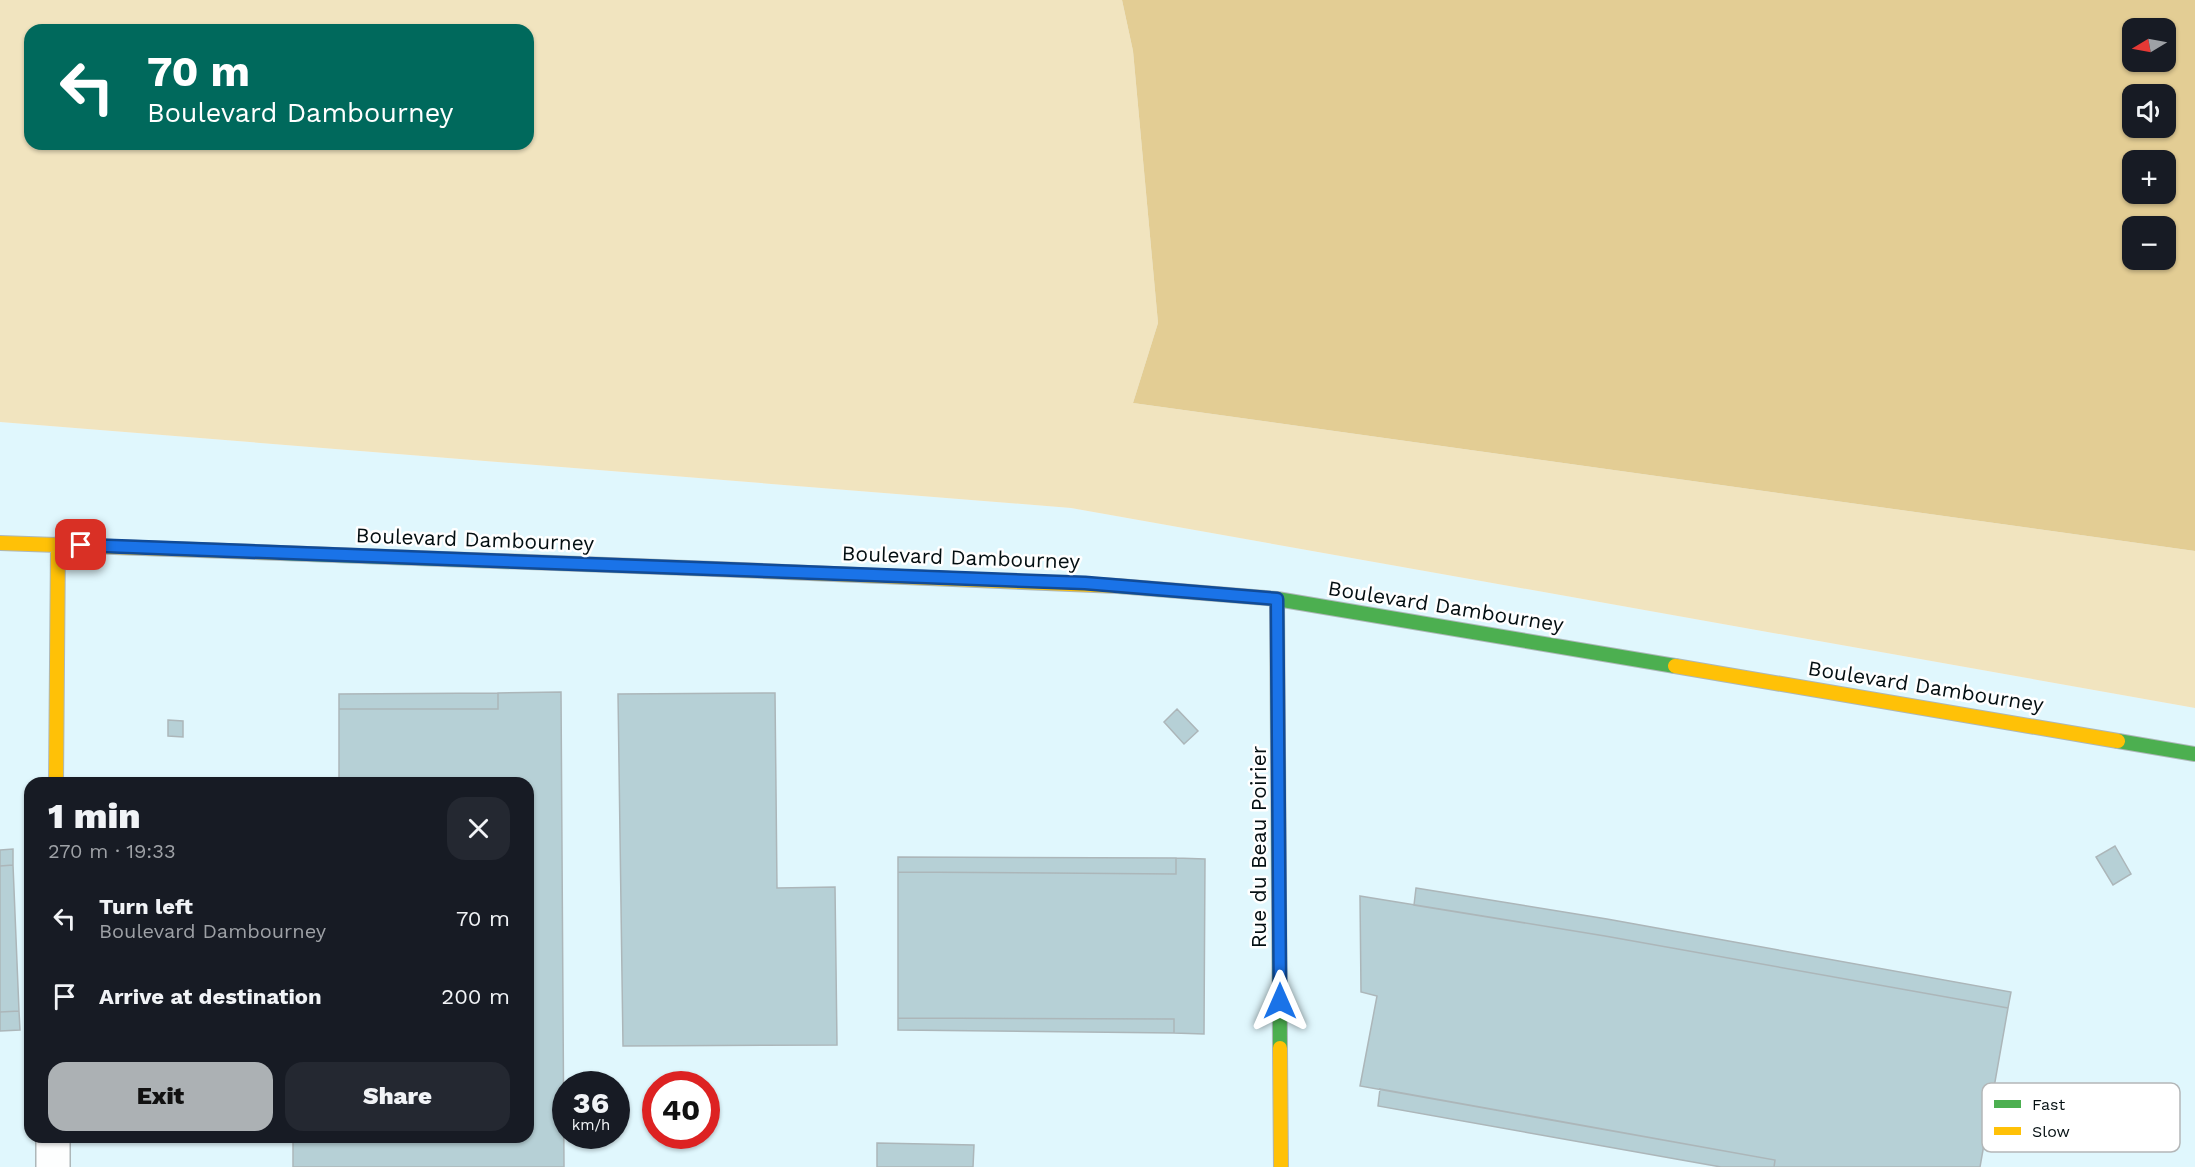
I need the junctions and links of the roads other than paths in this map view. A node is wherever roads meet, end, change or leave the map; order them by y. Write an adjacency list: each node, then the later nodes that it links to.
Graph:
1 (0, 543): 2 (street, Boulevard Dambourney)
2 (57, 544): 3 (street, Boulevard Dambourney); 5 (street)
3 (1277, 599): 4 (street, Boulevard Dambourney); 8 (street, Rue du Beau Poirier)
4 (2195, 754)
5 (56, 777)
6 (53, 1143): 7 (street)
7 (53, 1167)
8 (1281, 1167)

